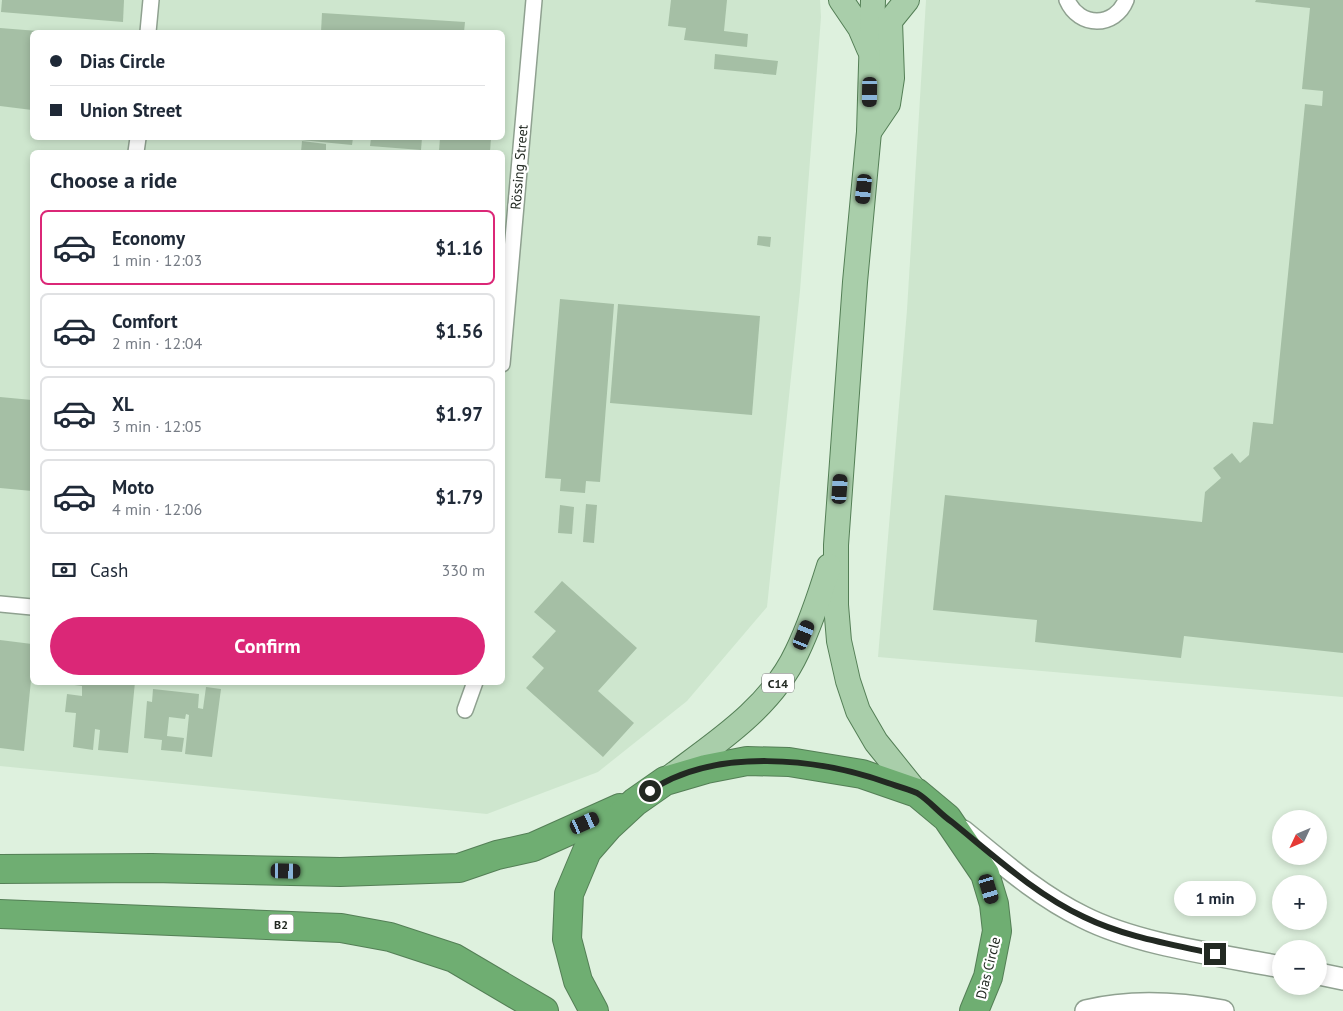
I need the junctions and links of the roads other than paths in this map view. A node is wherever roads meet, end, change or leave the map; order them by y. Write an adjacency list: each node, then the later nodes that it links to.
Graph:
1 (151, 0): 8 (street)
2 (534, 0): 11 (street, Rössing Street)
3 (841, 0): 9 (main road)
4 (873, 0): 9 (main road, C14)
5 (907, 0): 10 (main road)
6 (1064, 0): 7 (street)
7 (1126, 0)
8 (148, 30)
9 (871, 53): 10 (main road, C14)
10 (869, 132): 12 (main road, C14)
11 (505, 330)
12 (836, 545): 17 (main road, C14); 18 (main road, C14)
13 (0, 604): 14 (street)
14 (30, 607)
15 (474, 685): 16 (street)
16 (465, 710)
17 (665, 781): 18 (highway, Dias Circle); 19 (highway, Dias Circle)
18 (917, 794): 20 (highway, Dias Circle)
19 (635, 802): 21 (highway); 27 (highway, Dias Circle)
20 (947, 818): 23 (main road); 28 (highway, Dias Circle)
21 (0, 869)
22 (0, 914): 26 (highway, B2)
23 (1272, 965)
24 (1327, 976): 25 (main road)
25 (1343, 979)
26 (544, 1011)
27 (594, 1011)
28 (974, 1011)
29 (1086, 1011): 30 (main road)
30 (1223, 1011)

